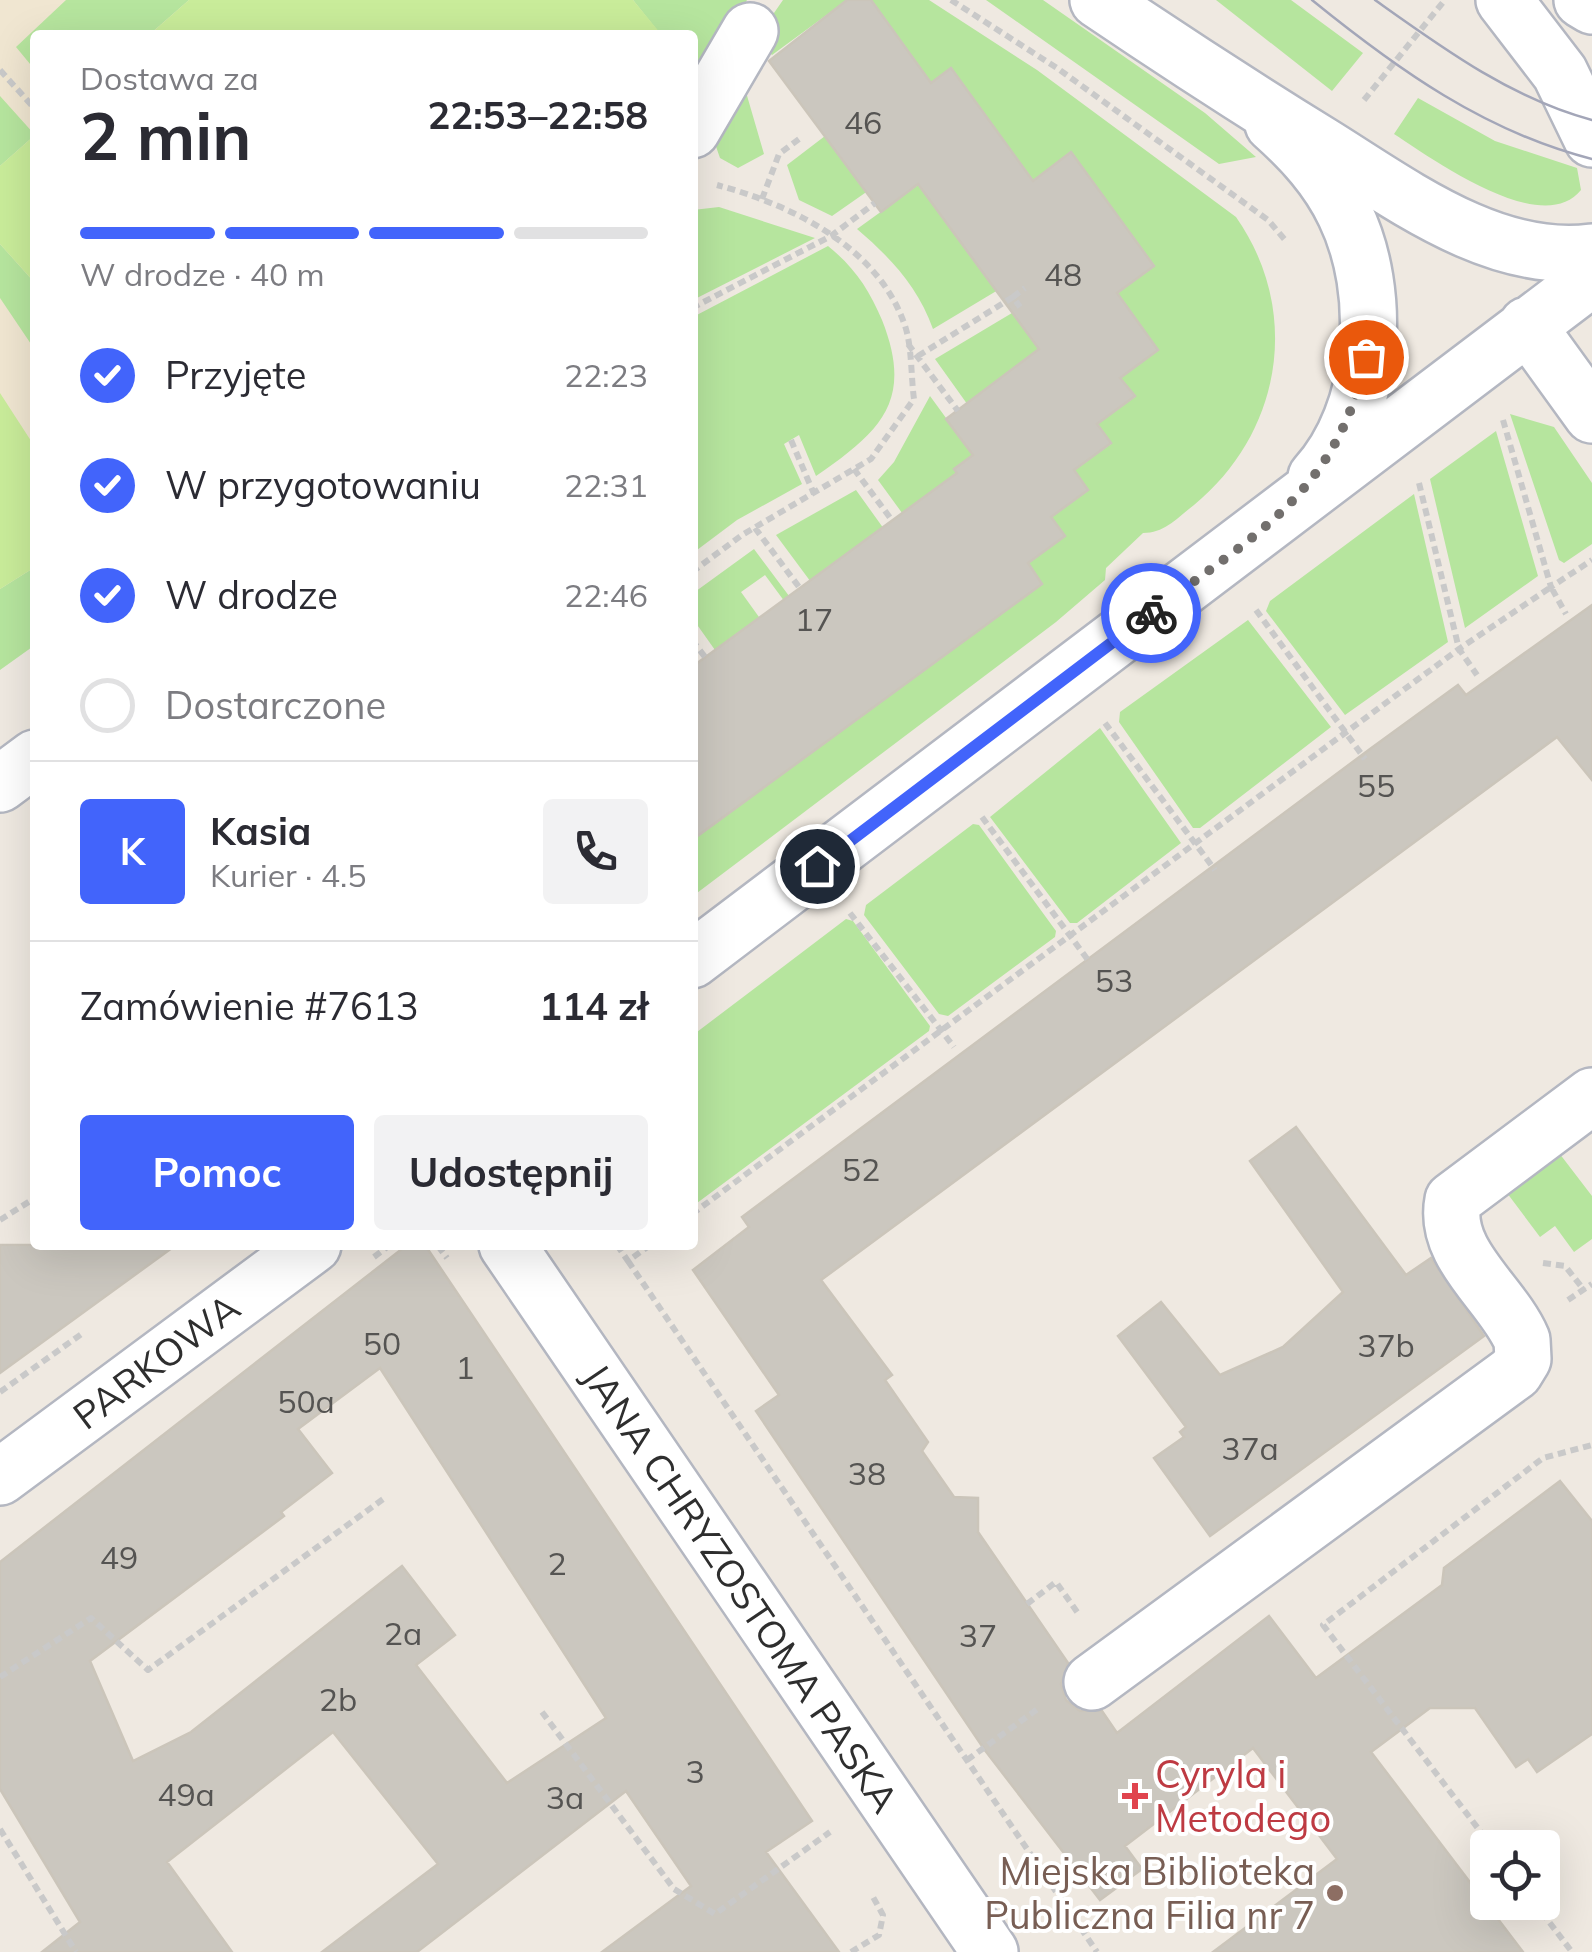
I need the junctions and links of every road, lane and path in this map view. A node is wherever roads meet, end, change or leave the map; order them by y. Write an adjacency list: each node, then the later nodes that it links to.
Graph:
1 (951, 0): 19 (path)
2 (1098, 0): 9 (street)
3 (1445, 0): 11 (path)
4 (1504, 0): 14 (street)
5 (1582, 0): 6 (street)
6 (1592, 6)
7 (750, 31): 12 (street)
8 (0, 70): 10 (path)
9 (1237, 93): 20 (street); 35 (street)
10 (30, 103)
11 (1357, 109)
12 (698, 120)
13 (799, 139): 16 (path)
14 (1592, 139)
15 (708, 183): 16 (path)
16 (762, 199): 18 (path)
17 (875, 202): 18 (path)
18 (831, 236): 23 (path); 26 (path)
19 (1294, 250)
20 (1592, 258): 25 (street)
21 (1025, 288): 22 (path)
22 (1013, 297): 24 (path); 27 (path)
23 (698, 305)
24 (1020, 307)
25 (1528, 325): 30 (street); 35 (street)
26 (907, 342): 27 (path); 32 (path)
27 (918, 356): 29 (path)
28 (1500, 410): 41 (path)
29 (958, 411)
30 (1592, 415)
31 (791, 440): 34 (path)
32 (854, 469): 34 (path); 36 (path)
33 (1416, 472): 45 (path)
34 (814, 494): 37 (path)
35 (1280, 516): 58 (street)
36 (891, 519)
37 (755, 528): 39 (path); 40 (path)
38 (1592, 560): 41 (path)
39 (698, 568)
40 (800, 587)
41 (1552, 587): 43 (path); 45 (path)
42 (1248, 600): 49 (path)
43 (1566, 614)
44 (698, 648): 46 (path)
45 (1460, 649): 47 (path); 49 (path)
46 (704, 657)
47 (1476, 675)
48 (1097, 713): 54 (path)
49 (1345, 732): 50 (path); 54 (path)
50 (1365, 759)
51 (30, 762): 52 (street)
52 (0, 784)
53 (974, 806): 57 (path)
54 (1194, 843): 55 (path); 57 (path)
55 (1215, 870)
56 (843, 904): 60 (path)
57 (1070, 937): 59 (path); 60 (path)
58 (698, 955)
59 (1088, 960)
60 (940, 1031): 61 (path); 64 (path)
61 (954, 1046)
62 (1592, 1096): 75 (street)
63 (30, 1201): 65 (path)
64 (698, 1210)
65 (0, 1220)
66 (306, 1250): 72 (street, PARKOWA)
67 (510, 1250): 82 (street, JANA CHRYZOSTOMA PASKA)
68 (620, 1250): 70 (path)
69 (643, 1250): 70 (path)
70 (628, 1261): 77 (path)
71 (1592, 1446): 79 (path)
72 (0, 1477)
73 (386, 1497): 74 (path)
74 (0, 1677)
75 (1070, 1692): 77 (path)
76 (542, 1712): 80 (path)
77 (967, 1760): 84 (path)
78 (0, 1829): 83 (path)
79 (1478, 1830)
80 (830, 1832)
81 (1548, 1920): 85 (path)
82 (971, 1945)
83 (76, 1952)
84 (1097, 1952)
85 (1572, 1952)

